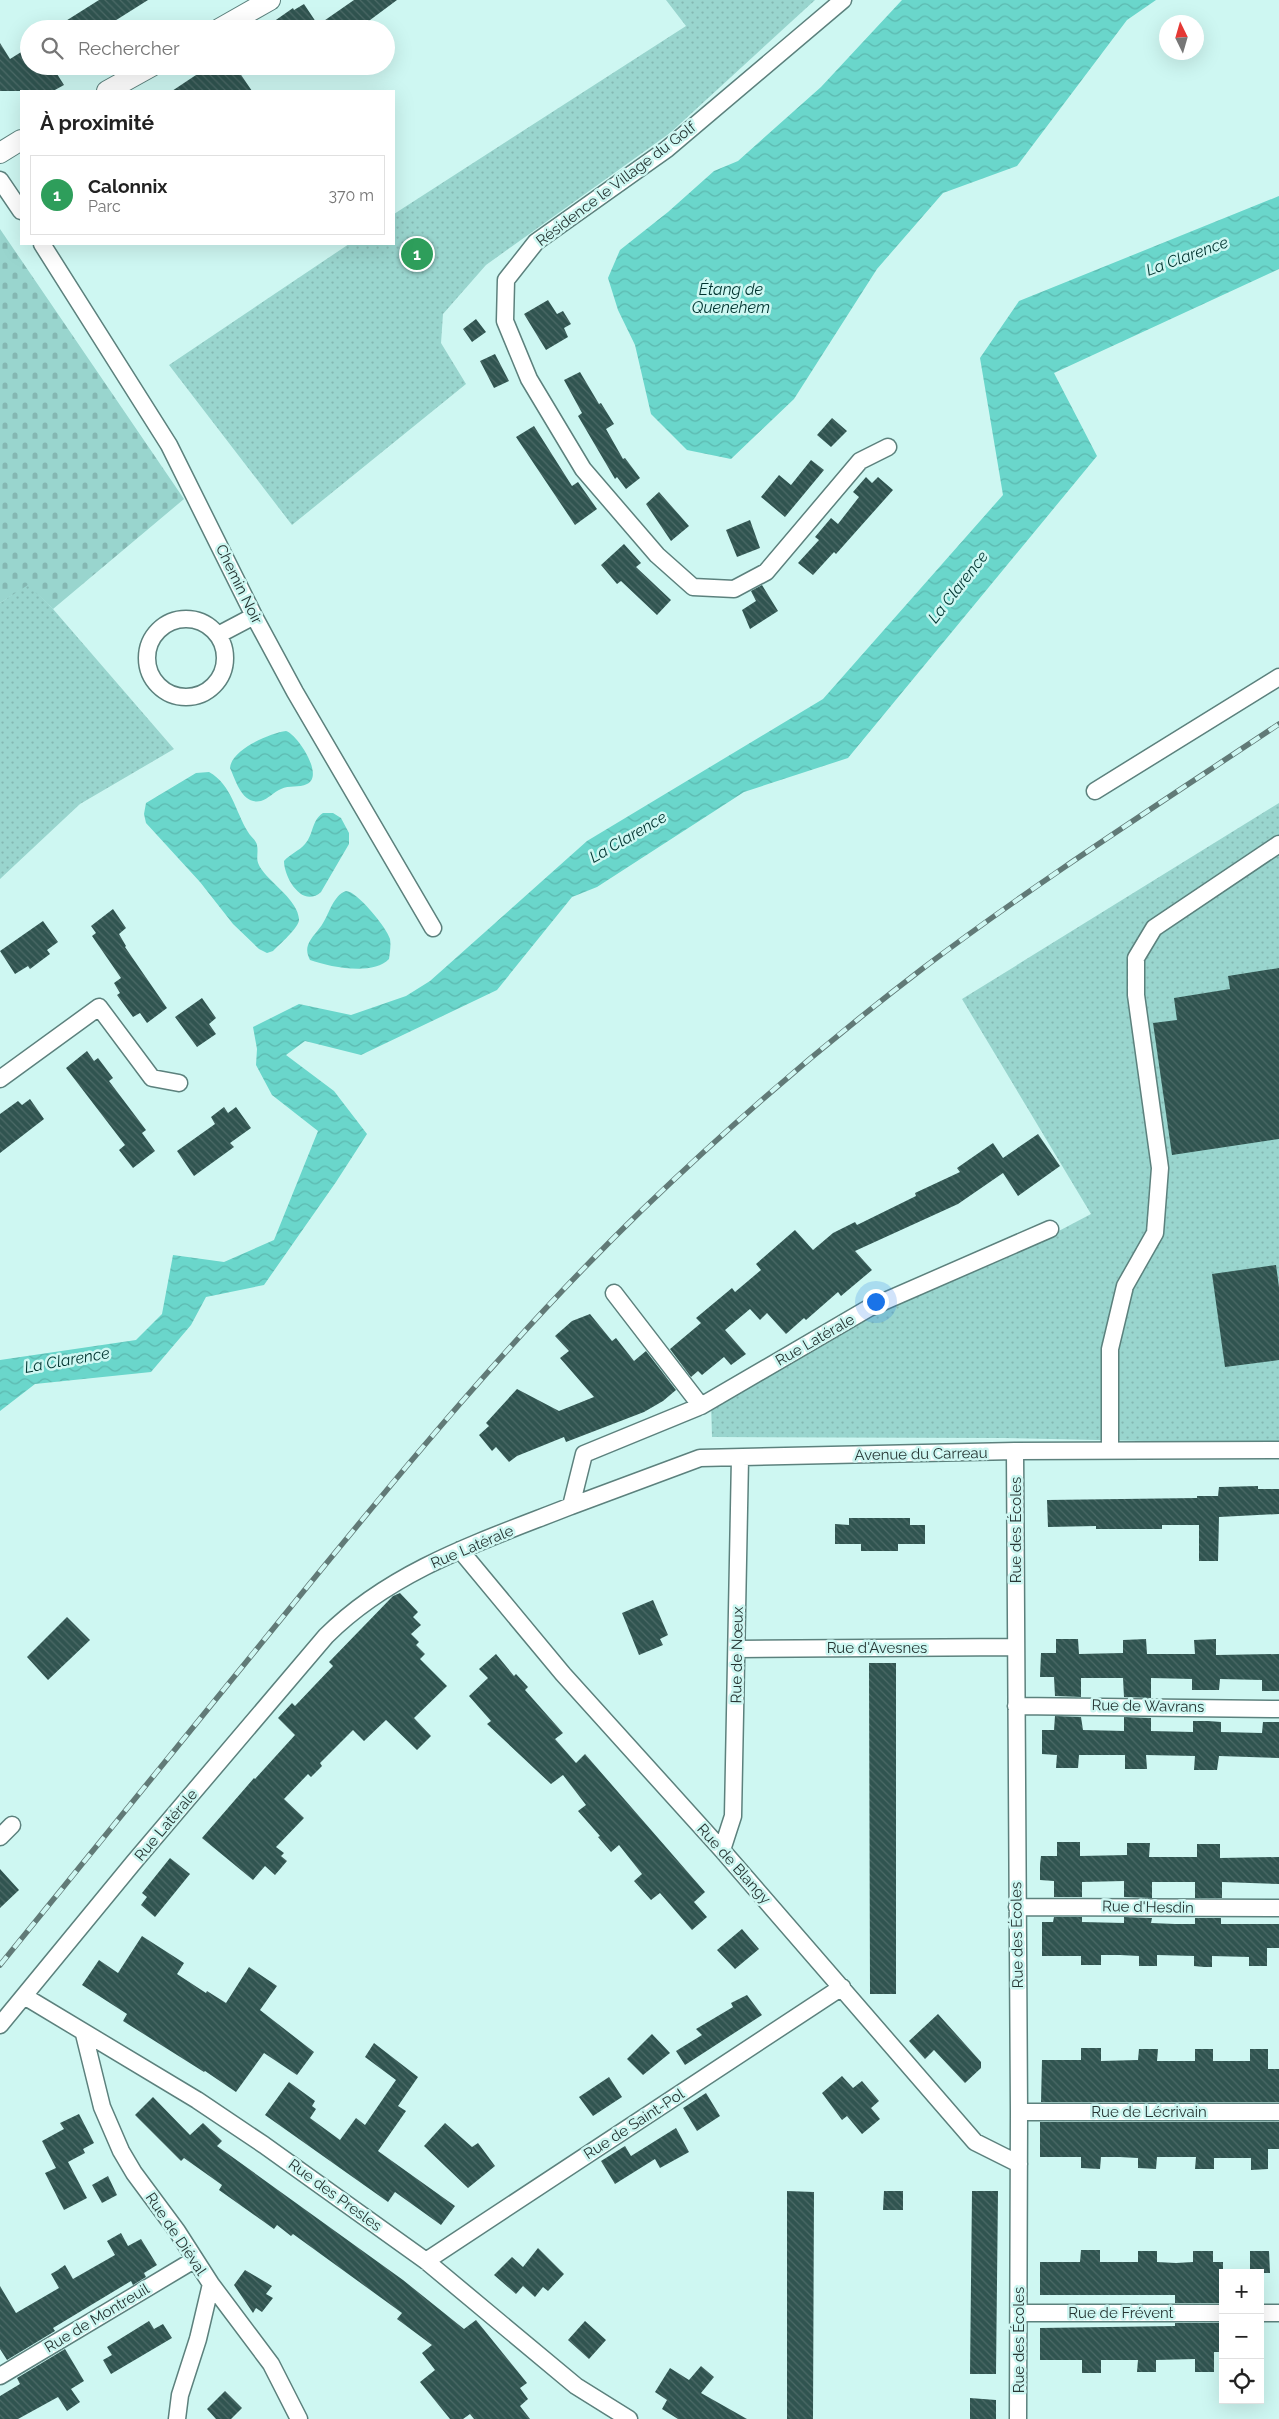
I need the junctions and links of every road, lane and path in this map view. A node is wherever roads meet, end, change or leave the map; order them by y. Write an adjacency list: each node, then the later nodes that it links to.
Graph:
1 (270, 0): 3 (street)
2 (843, 0): 11 (street, Résidence le Village du Golf)
3 (235, 20)
4 (136, 75): 5 (street)
5 (109, 90)
6 (20, 141): 7 (street)
7 (0, 153)
8 (0, 180): 9 (street)
9 (20, 210)
10 (43, 245): 12 (street, Chemin Noir)
11 (888, 447)
12 (254, 616): 13 (street); 17 (street, Chemin Noir)
13 (218, 634): 13 (street)
14 (1279, 677): 15 (street)
15 (1095, 791)
16 (1279, 844): 25 (street)
17 (433, 928)
18 (0, 1079): 19 (street)
19 (179, 1083)
20 (1050, 1229): 22 (street, Rue Latérale)
21 (614, 1293): 22 (street)
22 (701, 1406): 27 (street, Rue Latérale)
23 (1279, 1450): 25 (street, Avenue du Carreau)
24 (1015, 1451): 25 (street, Avenue du Carreau); 26 (street, Avenue du Carreau); 29 (street, Rue des Écoles)
25 (1110, 1451)
26 (740, 1458): 27 (street, Avenue du Carreau); 30 (street, Rue de Nœux)
27 (571, 1506): 28 (street, Rue Latérale)
28 (460, 1550): 35 (street, Rue de Blangy); 39 (street, Rue Latérale)
29 (1016, 1647): 30 (street, Rue d'Avesnes); 31 (street, Rue des Écoles)
30 (737, 1649): 35 (street, Rue de Nœux)
31 (1016, 1706): 32 (street, Rue de Wavrans); 36 (street, Rue des Écoles)
32 (1279, 1709)
33 (12, 1825): 34 (street)
34 (0, 1837)
35 (722, 1850): 38 (street, Rue de Blangy)
36 (1017, 1907): 37 (street, Rue d'Hesdin); 42 (street, Rue des Écoles)
37 (1279, 1908)
38 (842, 1987): 44 (street, Rue de Blangy); 46 (street, Rue de Saint-Pol)
39 (24, 1996): 40 (street, Rue Latérale); 41 (street, Rue des Presles)
40 (0, 2025)
41 (84, 2034): 45 (street, Rue de Diéval); 46 (street, Rue des Presles)
42 (1019, 2112): 43 (street, Rue de Lécrivain); 44 (street, Rue des Écoles)
43 (1279, 2112)
44 (1019, 2164): 48 (street, Rue des Écoles)
45 (194, 2260): 47 (street, Rue de Diéval); 52 (street, Rue de Montreuil)
46 (426, 2261): 55 (street, Rue des Presles)
47 (211, 2284): 53 (street); 54 (street, Rue de Diéval)
48 (1019, 2313): 49 (street, Rue de Frévent); 56 (street, Rue des Écoles)
49 (1219, 2313)
50 (1264, 2313): 51 (street)
51 (1279, 2313)
52 (0, 2376)
53 (177, 2419)
54 (299, 2419)
55 (629, 2419)
56 (1018, 2419)

